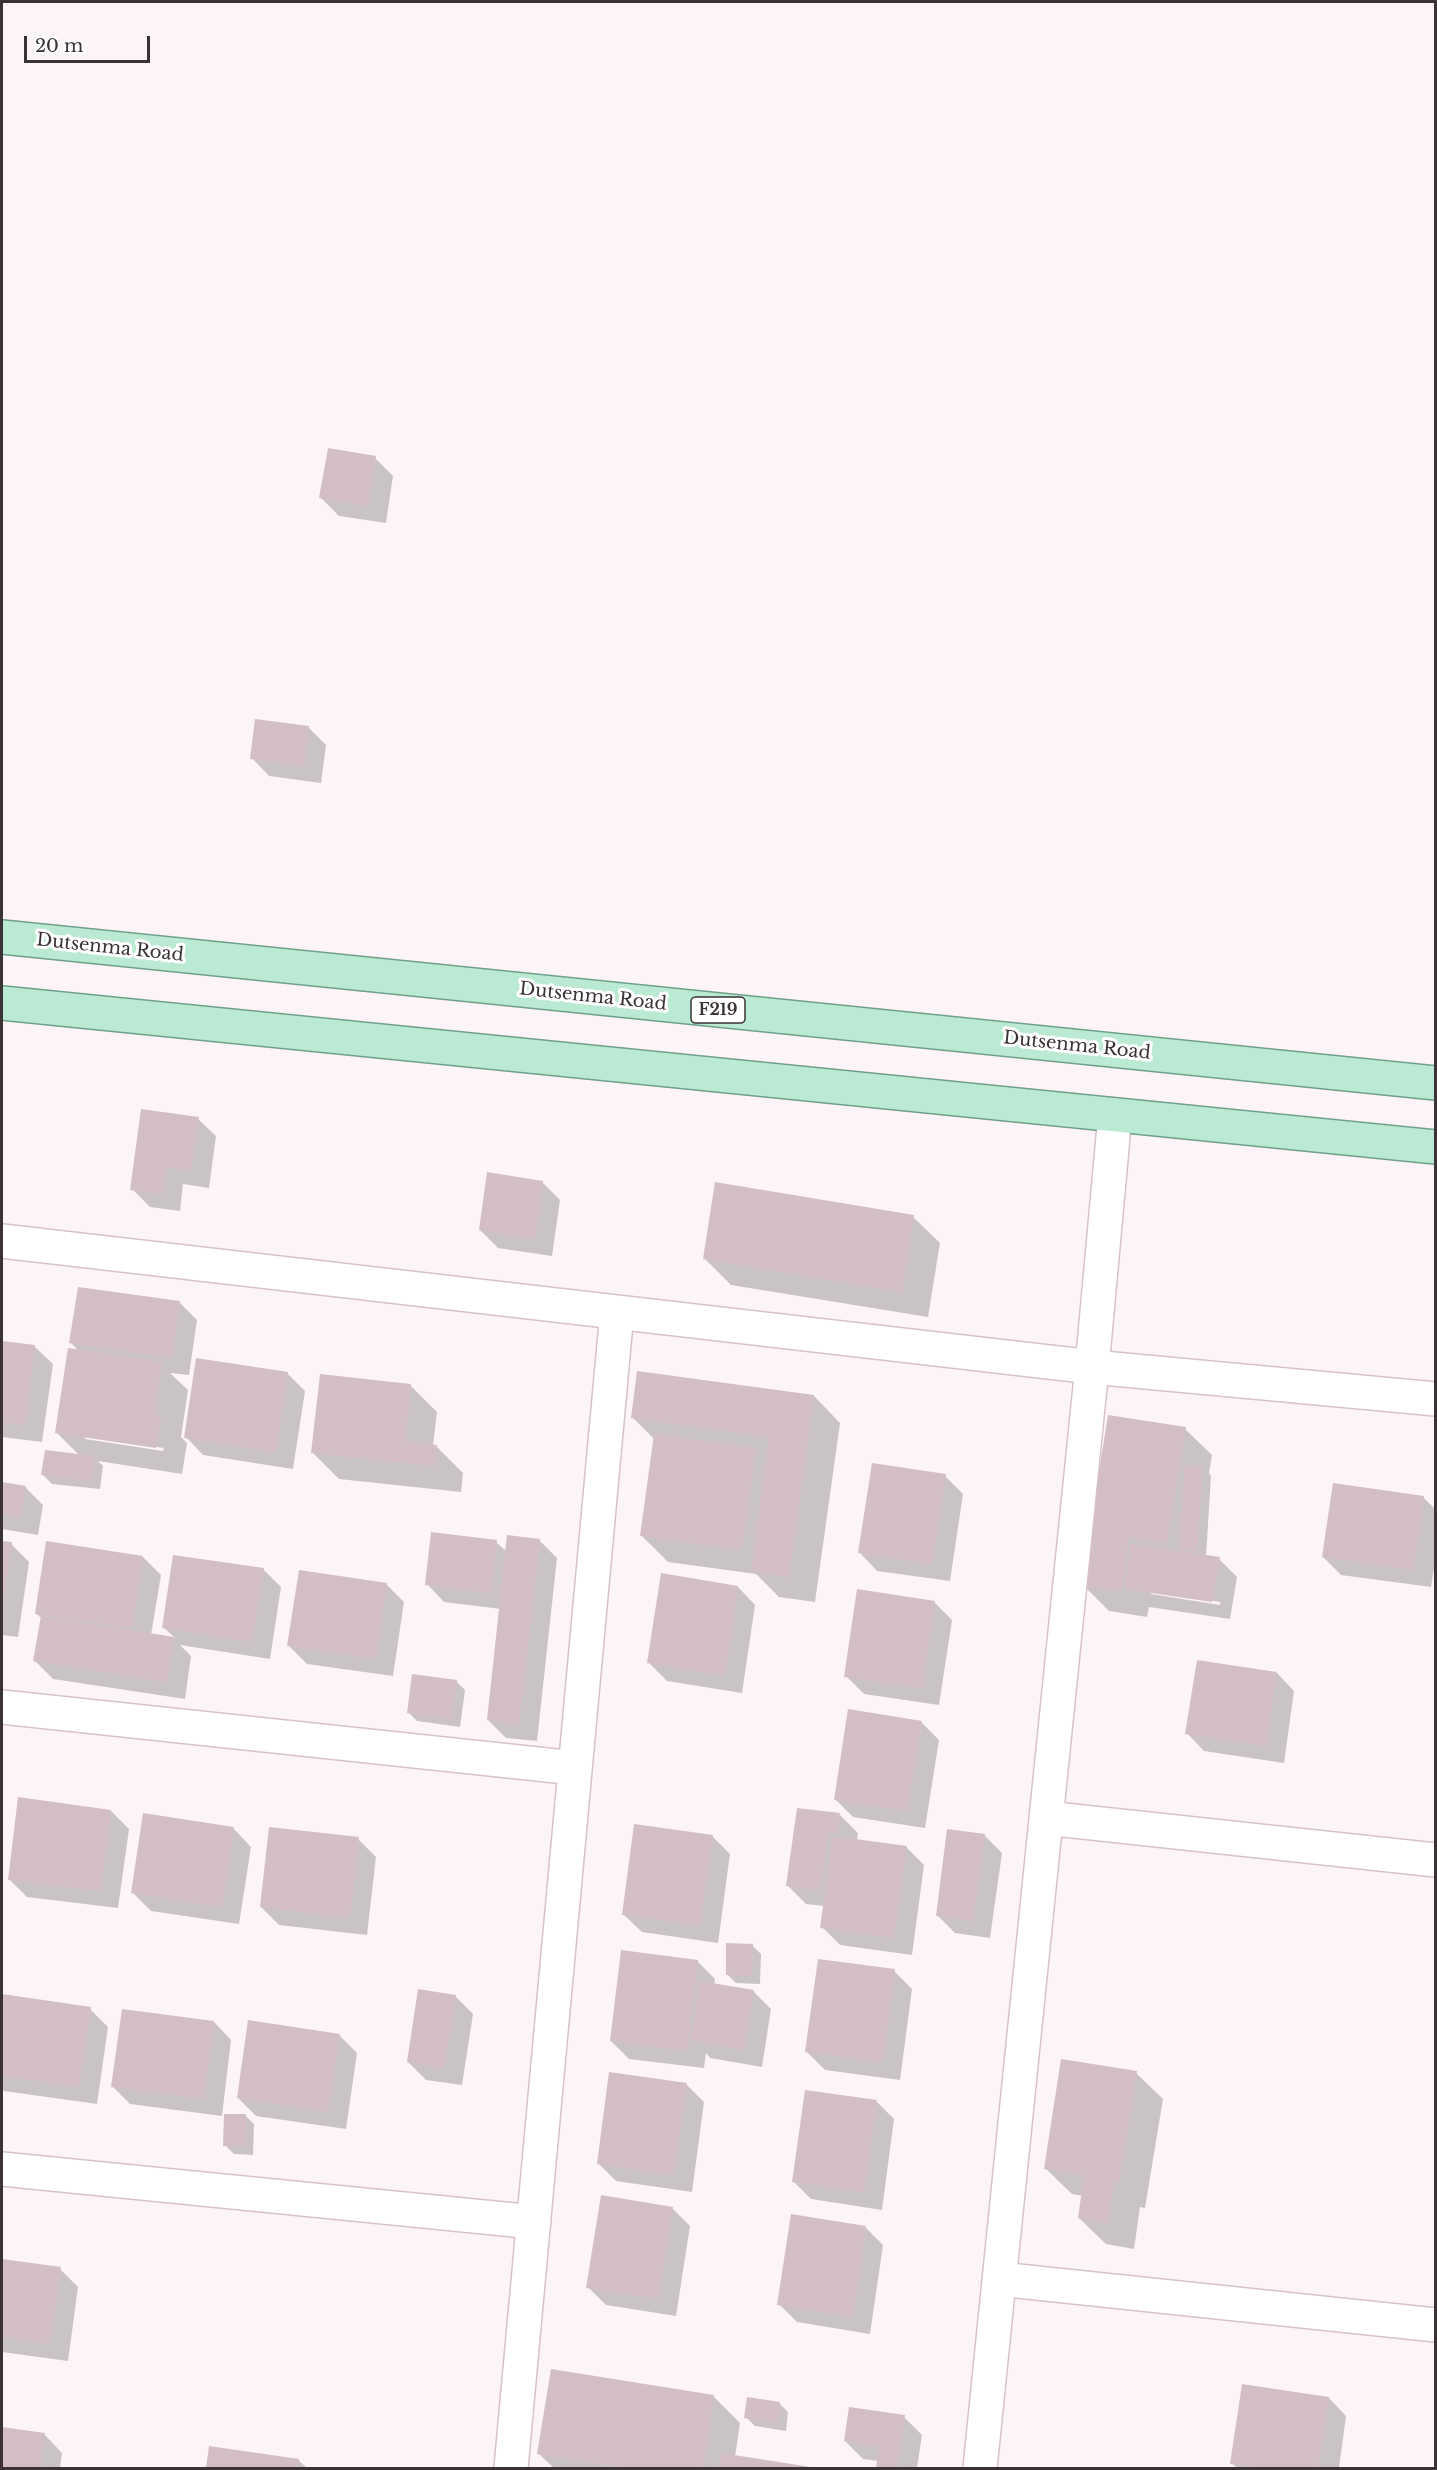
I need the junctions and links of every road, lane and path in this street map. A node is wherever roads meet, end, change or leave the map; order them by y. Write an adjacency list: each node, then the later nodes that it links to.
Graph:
1 (2, 937): 3 (main road, Dutsenma Road / F219)
2 (2, 1003): 4 (main road)
3 (1436, 1083)
4 (1115, 1115): 5 (main road); 8 (street)
5 (1436, 1147)
6 (2, 1241): 7 (street)
7 (617, 1312): 8 (street); 11 (street)
8 (1092, 1367): 9 (street); 12 (street)
9 (1436, 1400)
10 (2, 1707): 11 (street)
11 (575, 1768): 15 (street)
12 (1046, 1818): 13 (street); 16 (street)
13 (1436, 1860)
14 (2, 2169): 15 (street)
15 (534, 2222): 18 (street)
16 (999, 2279): 17 (street); 19 (street)
17 (1436, 2325)
18 (511, 2469)
19 (980, 2469)

